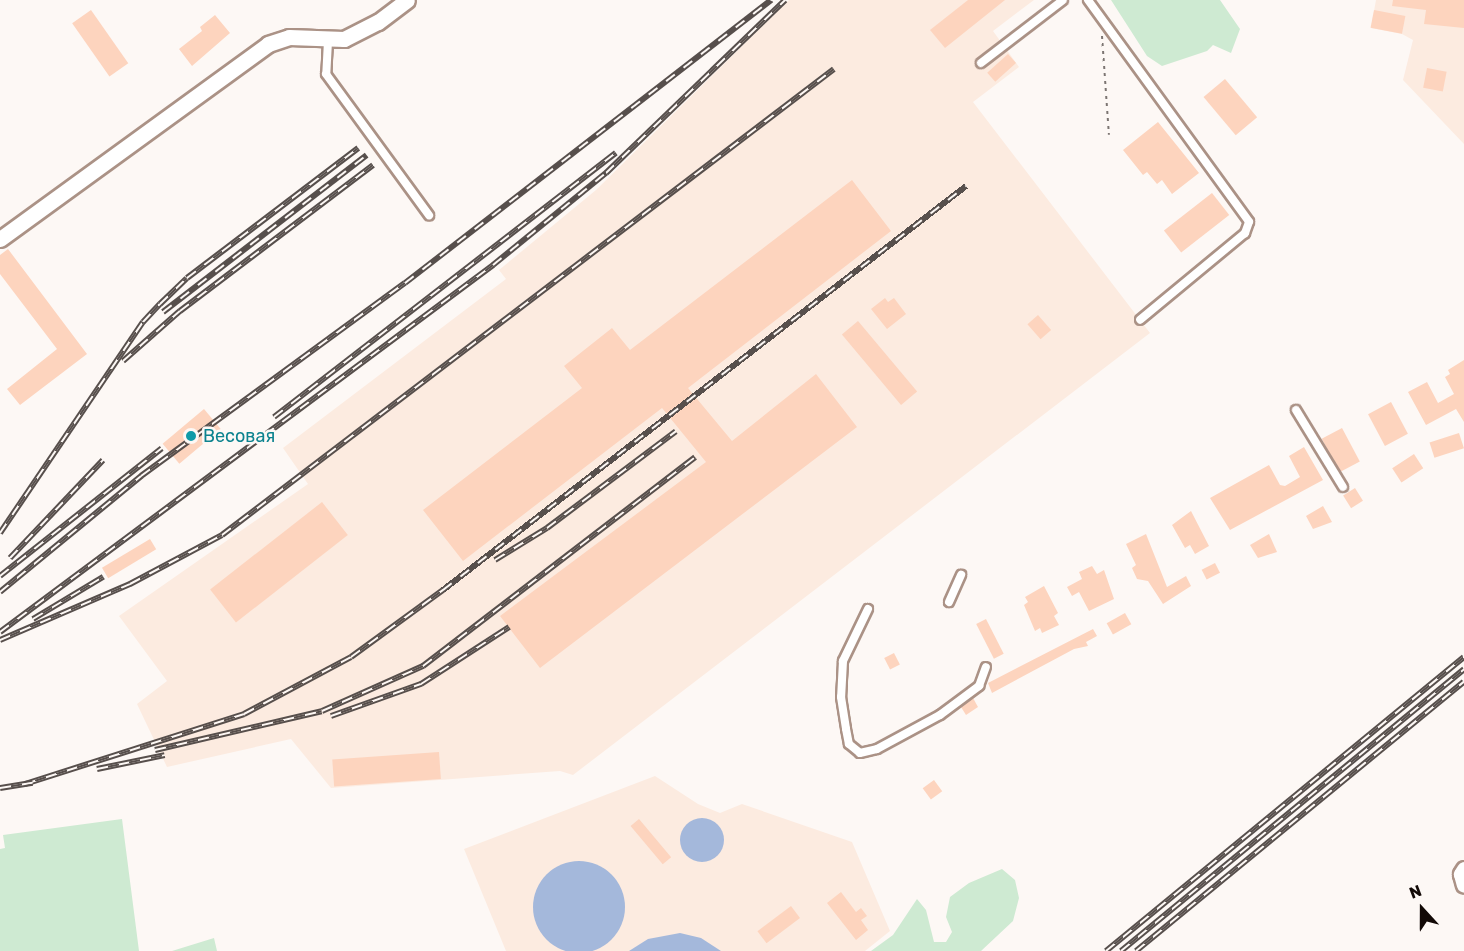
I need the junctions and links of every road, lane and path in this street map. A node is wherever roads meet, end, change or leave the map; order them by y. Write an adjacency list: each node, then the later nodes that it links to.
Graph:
1 (407, 0): 5 (street)
2 (1063, 0): 6 (lane)
3 (1088, 0): 4 (lane)
4 (1101, 16): 7 (path); 10 (lane)
5 (328, 41): 8 (lane); 9 (street)
6 (981, 63)
7 (1109, 135)
8 (429, 215)
9 (0, 239)
10 (1140, 320)
11 (1296, 410): 12 (lane)
12 (1343, 486)
13 (961, 575): 14 (lane)
14 (949, 602)
15 (868, 609): 16 (lane)
16 (987, 667)
17 (1464, 869): 18 (street)
18 (1464, 885)

